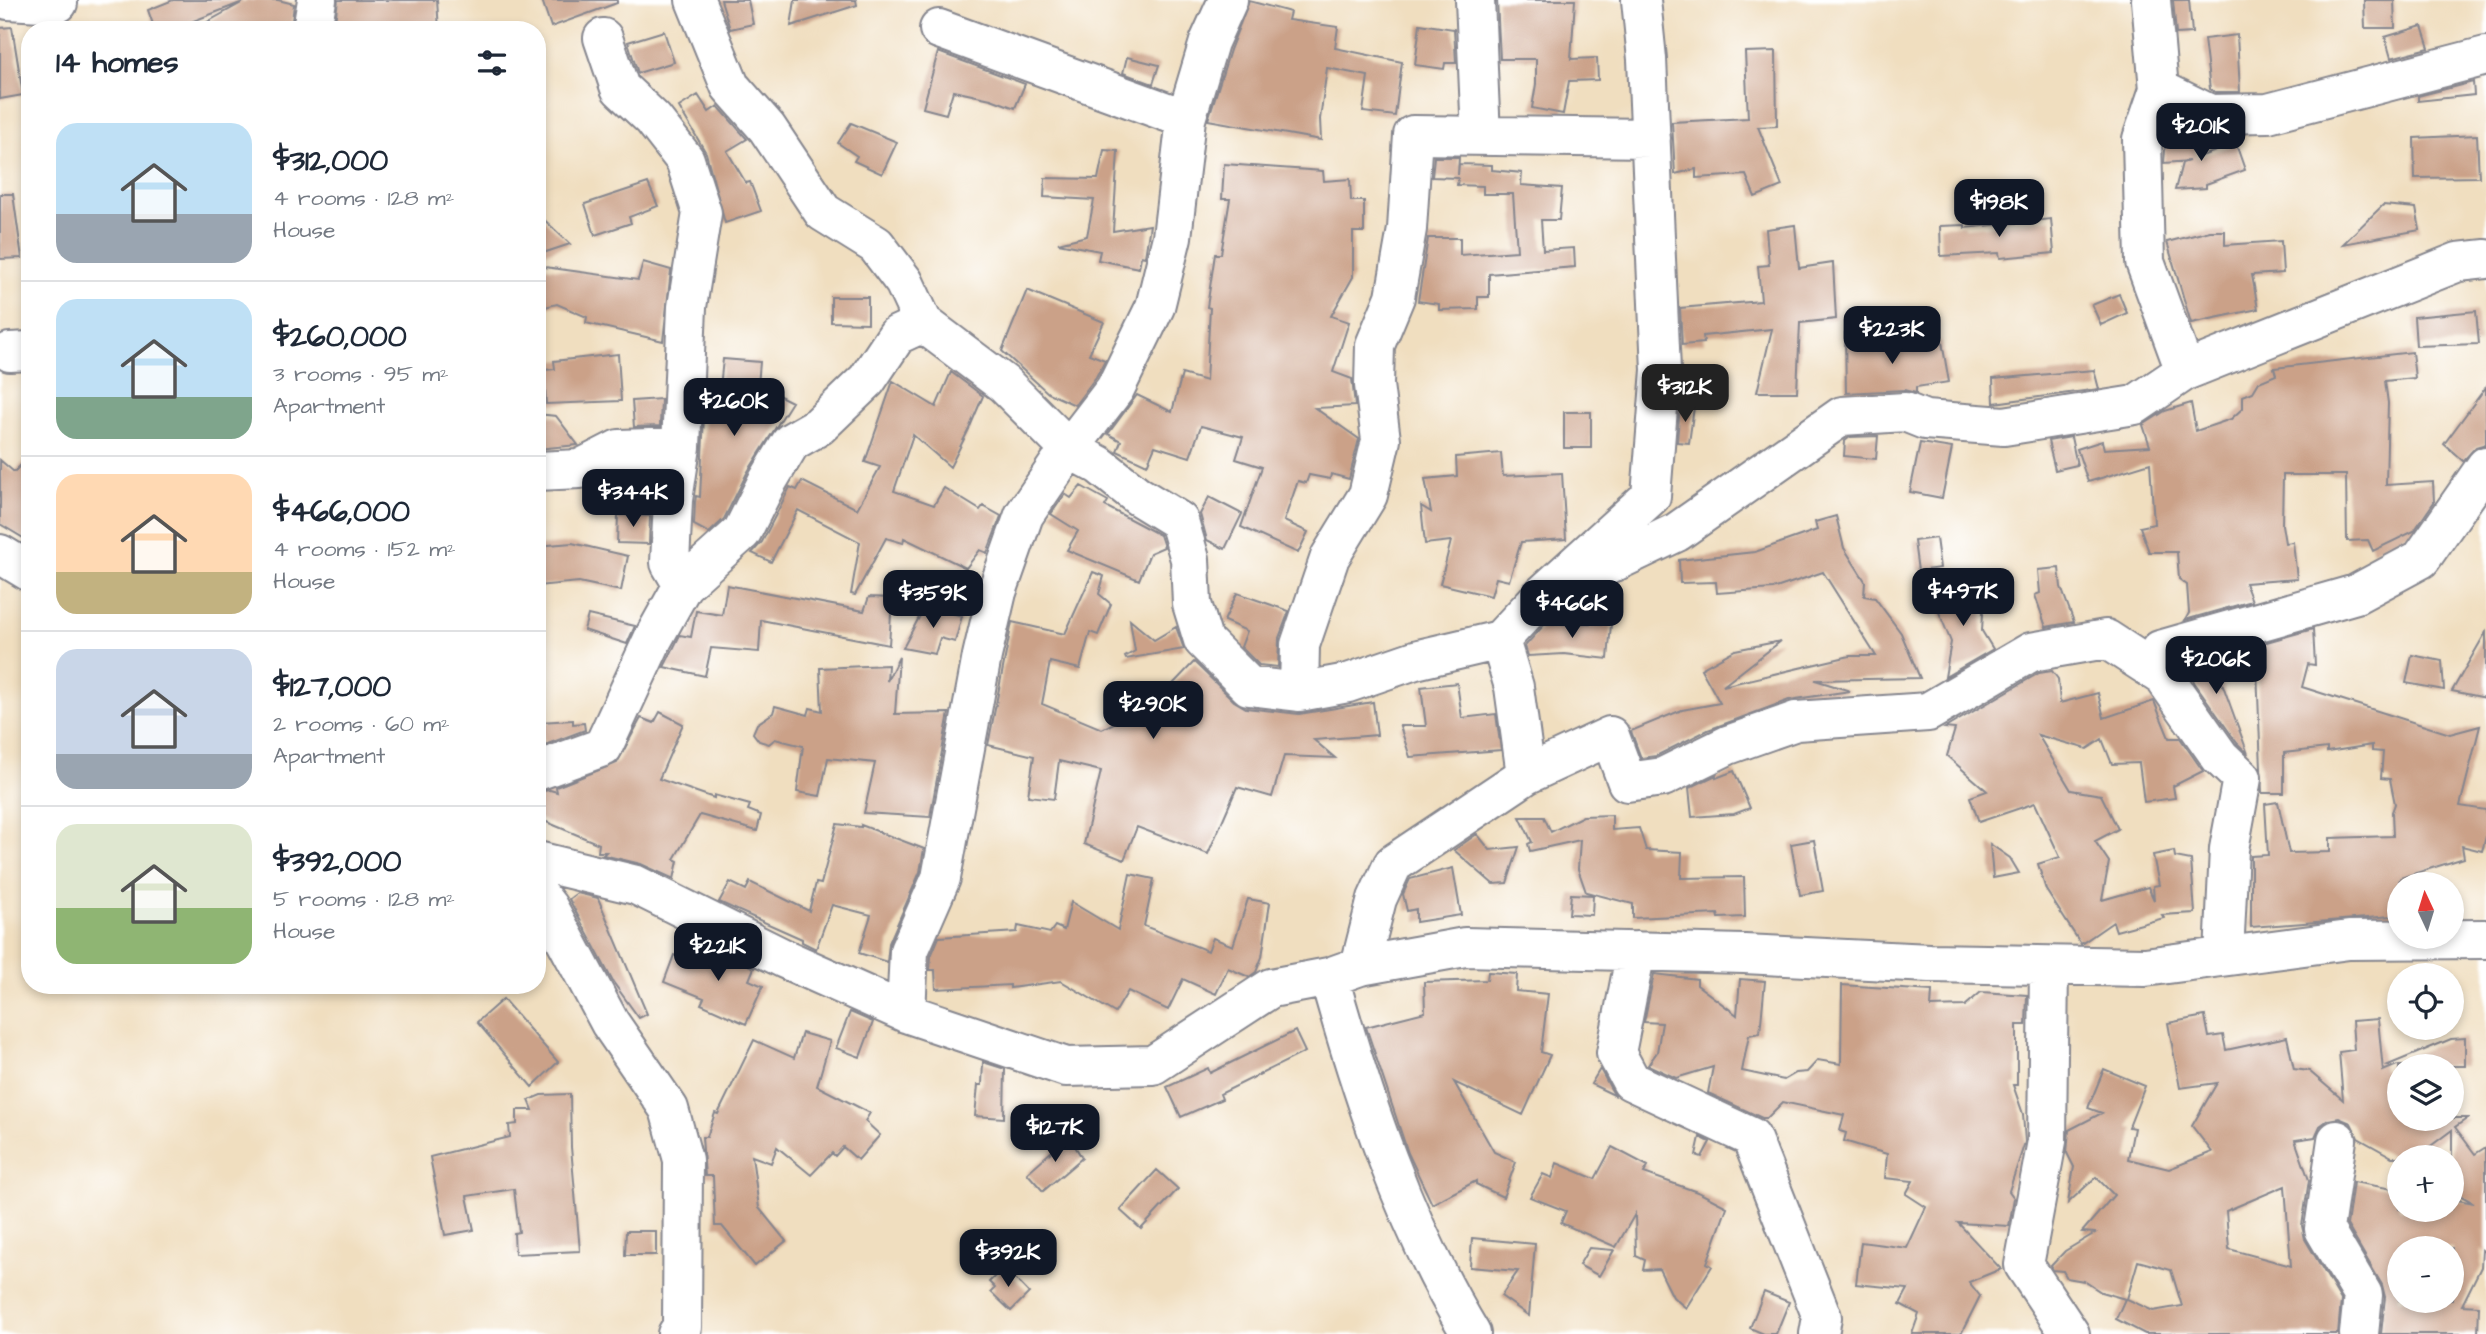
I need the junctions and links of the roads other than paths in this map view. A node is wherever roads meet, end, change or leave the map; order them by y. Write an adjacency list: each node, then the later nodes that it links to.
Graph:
1 (8, 0): 8 (street)
2 (317, 0): 9 (street)
3 (695, 0): 18 (street)
4 (1228, 0): 14 (street)
5 (1475, 0): 15 (street)
6 (1642, 0): 16 (street)
7 (2151, 0): 13 (street)
8 (60, 11)
9 (314, 21)
10 (939, 29): 14 (street)
11 (603, 38): 20 (street)
12 (2486, 56): 13 (street)
13 (2159, 89): 19 (street)
14 (1186, 119): 21 (street)
15 (1481, 136): 16 (street); 30 (street)
16 (1651, 138): 27 (street)
17 (2486, 258): 19 (street)
18 (923, 323): 21 (street); 26 (street)
19 (2185, 371): 27 (street)
20 (681, 447): 23 (street); 26 (street)
21 (1069, 449): 30 (street); 40 (street)
22 (2486, 466): 29 (street)
23 (546, 471)
24 (0, 554): 25 (street)
25 (21, 567)
26 (683, 585): 31 (street)
27 (1539, 598): 28 (street)
28 (1500, 640): 30 (street); 32 (street)
29 (2163, 676): 32 (street); 37 (street)
30 (1299, 692)
31 (546, 768)
32 (1526, 775): 39 (street)
33 (546, 863): 40 (street)
34 (546, 904): 42 (street)
35 (2486, 939): 37 (street)
36 (1636, 951): 38 (street); 39 (street); 44 (street)
37 (2224, 957): 38 (street)
38 (2049, 965): 45 (street)
39 (1345, 972): 40 (street); 43 (street)
40 (906, 1013)
41 (2337, 1140): 46 (street)
42 (677, 1334)
43 (1471, 1334)
44 (1819, 1334)
45 (2070, 1334)
46 (2358, 1334)

